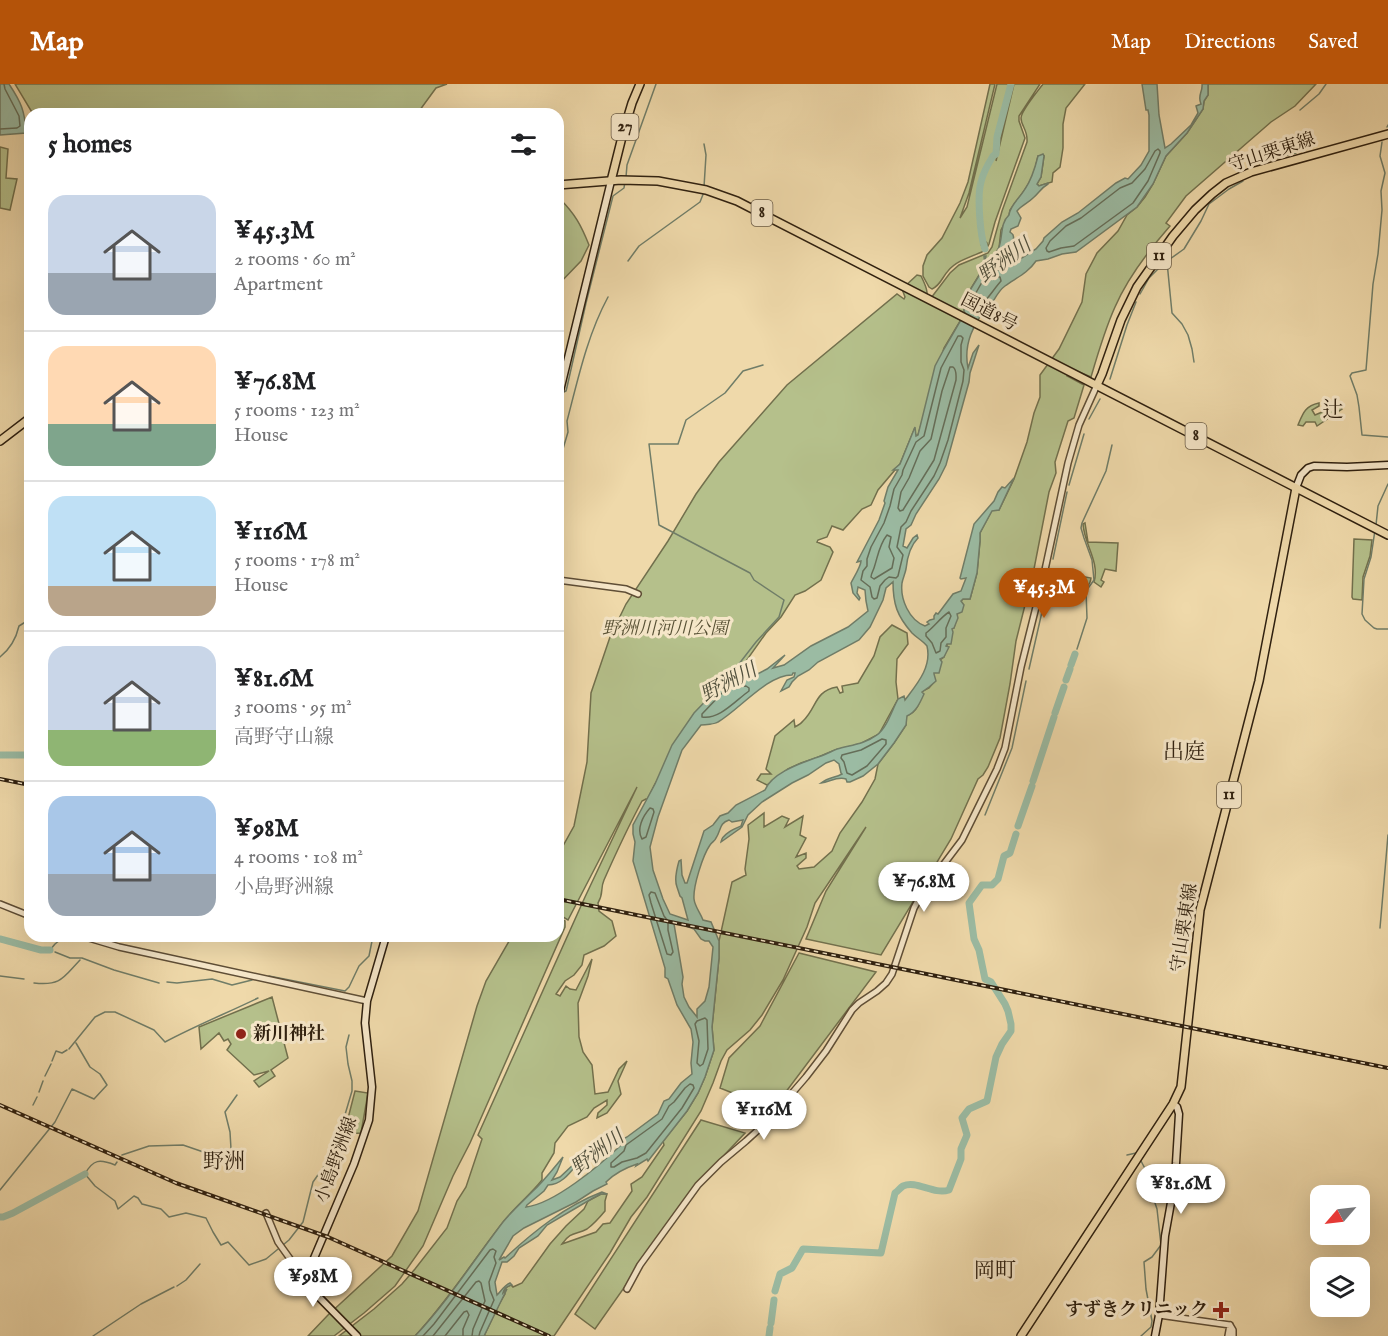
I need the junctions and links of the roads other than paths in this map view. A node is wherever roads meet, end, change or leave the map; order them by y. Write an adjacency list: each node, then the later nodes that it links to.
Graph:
1 (640, 84): 3 (main road, 27)
2 (1388, 134): 6 (main road, 守山栗東線 / 11)
3 (611, 181): 4 (main road, 国道8号 / 8); 5 (main road); 6 (main road, 国道8号 / 8)
4 (564, 185)
5 (564, 374)
6 (1094, 384): 10 (main road, 国道8号 / 8); 22 (street)
7 (24, 423): 8 (main road)
8 (0, 441)
9 (1388, 465): 10 (main road)
10 (1296, 488): 11 (main road, 国道8号 / 8); 19 (main road, 守山栗東線 / 11)
11 (1388, 535)
12 (564, 581): 13 (street)
13 (638, 594)
14 (0, 904): 15 (street)
15 (24, 914)
16 (104, 942): 18 (street)
17 (384, 942): 18 (main road, 小島野洲線)
18 (367, 1000): 21 (main road, 小島野洲線)
19 (1173, 1104): 23 (main road); 25 (main road, 守山栗東線 / 11)
20 (266, 1213): 21 (street)
21 (306, 1277): 24 (main road)
22 (627, 1289)
23 (1159, 1316): 26 (main road); 27 (street)
24 (357, 1336)
25 (1021, 1336)
26 (1155, 1336)
27 (1230, 1336)

